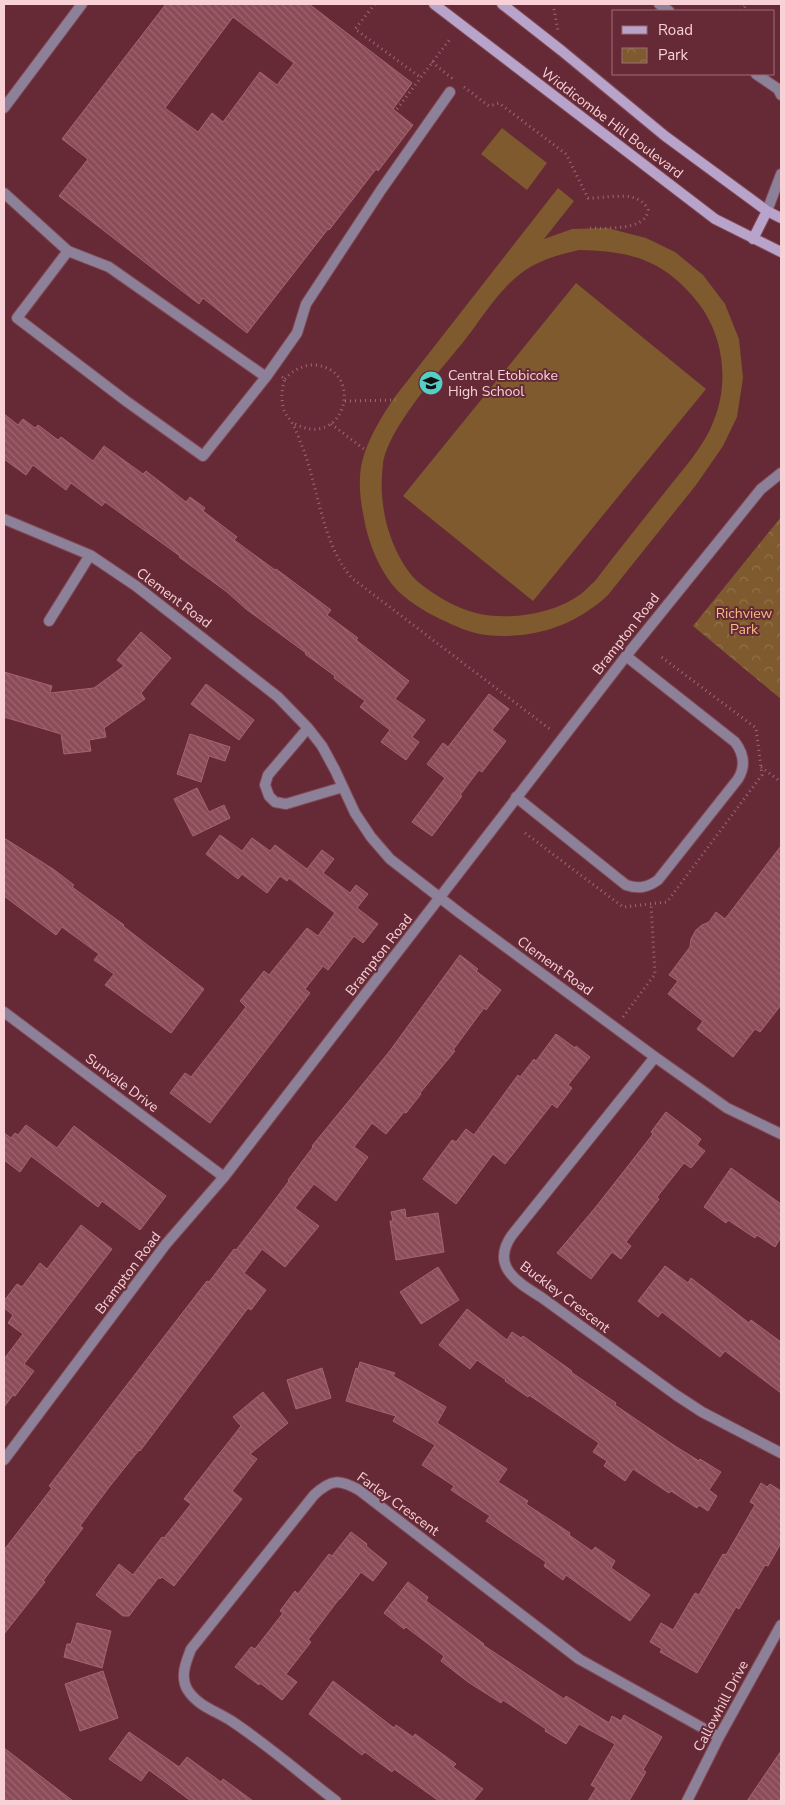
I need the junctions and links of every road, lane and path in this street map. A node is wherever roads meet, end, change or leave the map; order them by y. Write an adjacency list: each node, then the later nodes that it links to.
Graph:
1 (82, 4): 15 (street)
2 (375, 4): 10 (path)
3 (434, 4): 22 (street, Widdicombe Hill Boulevard)
4 (502, 4): 7 (street, Widdicombe Hill Boulevard)
5 (553, 4): 7 (path)
6 (450, 39): 8 (path)
7 (562, 51): 19 (street, Widdicombe Hill Boulevard)
8 (432, 62): 10 (path); 11 (path)
9 (757, 75): 14 (street)
10 (420, 77): 16 (path)
11 (454, 79)
12 (461, 85): 21 (path)
13 (450, 92): 25 (street)
14 (781, 95)
15 (4, 108)
16 (397, 109)
17 (781, 174): 19 (street)
18 (4, 193): 23 (street)
19 (767, 211): 20 (street, Widdicombe Hill Boulevard); 22 (street)
20 (781, 218)
21 (590, 228)
22 (753, 239): 24 (street, Widdicombe Hill Boulevard)
23 (68, 251): 25 (street); 25 (street)
24 (781, 252)
25 (269, 373): 26 (path)
26 (285, 379): 28 (path); 29 (path)
27 (396, 400): 28 (path)
28 (345, 401): 30 (path)
29 (292, 422): 30 (path); 39 (path)
30 (331, 424): 31 (path)
31 (364, 449)
32 (781, 472): 36 (street, Brampton Road)
33 (4, 519): 34 (street, Clement Road)
34 (90, 554): 35 (street); 38 (street, Clement Road)
35 (50, 621)
36 (626, 656): 39 (street, Brampton Road); 40 (street)
37 (660, 656): 41 (path)
38 (308, 728): 43 (street, Clement Road); 43 (street)
39 (562, 739): 44 (street, Brampton Road)
40 (742, 753): 41 (path); 46 (street)
41 (761, 767): 42 (path); 48 (path)
42 (781, 782)
43 (343, 787): 47 (street, Clement Road)
44 (516, 797): 46 (street); 47 (street, Brampton Road)
45 (525, 833): 48 (path)
46 (649, 886): 48 (path)
47 (440, 898): 50 (street, Clement Road); 53 (street, Brampton Road)
48 (651, 904): 50 (path)
49 (4, 1012): 53 (street, Sunvale Drive)
50 (615, 1028): 51 (street, Clement Road)
51 (655, 1057): 52 (street, Clement Road); 54 (street, Buckley Crescent)
52 (781, 1134)
53 (224, 1176): 55 (street, Brampton Road)
54 (781, 1453)
55 (4, 1460)
56 (781, 1625): 57 (street, Callowhill Drive)
57 (719, 1738): 58 (street, Farley Crescent); 59 (street, Callowhill Drive)
58 (336, 1801)
59 (688, 1801)

